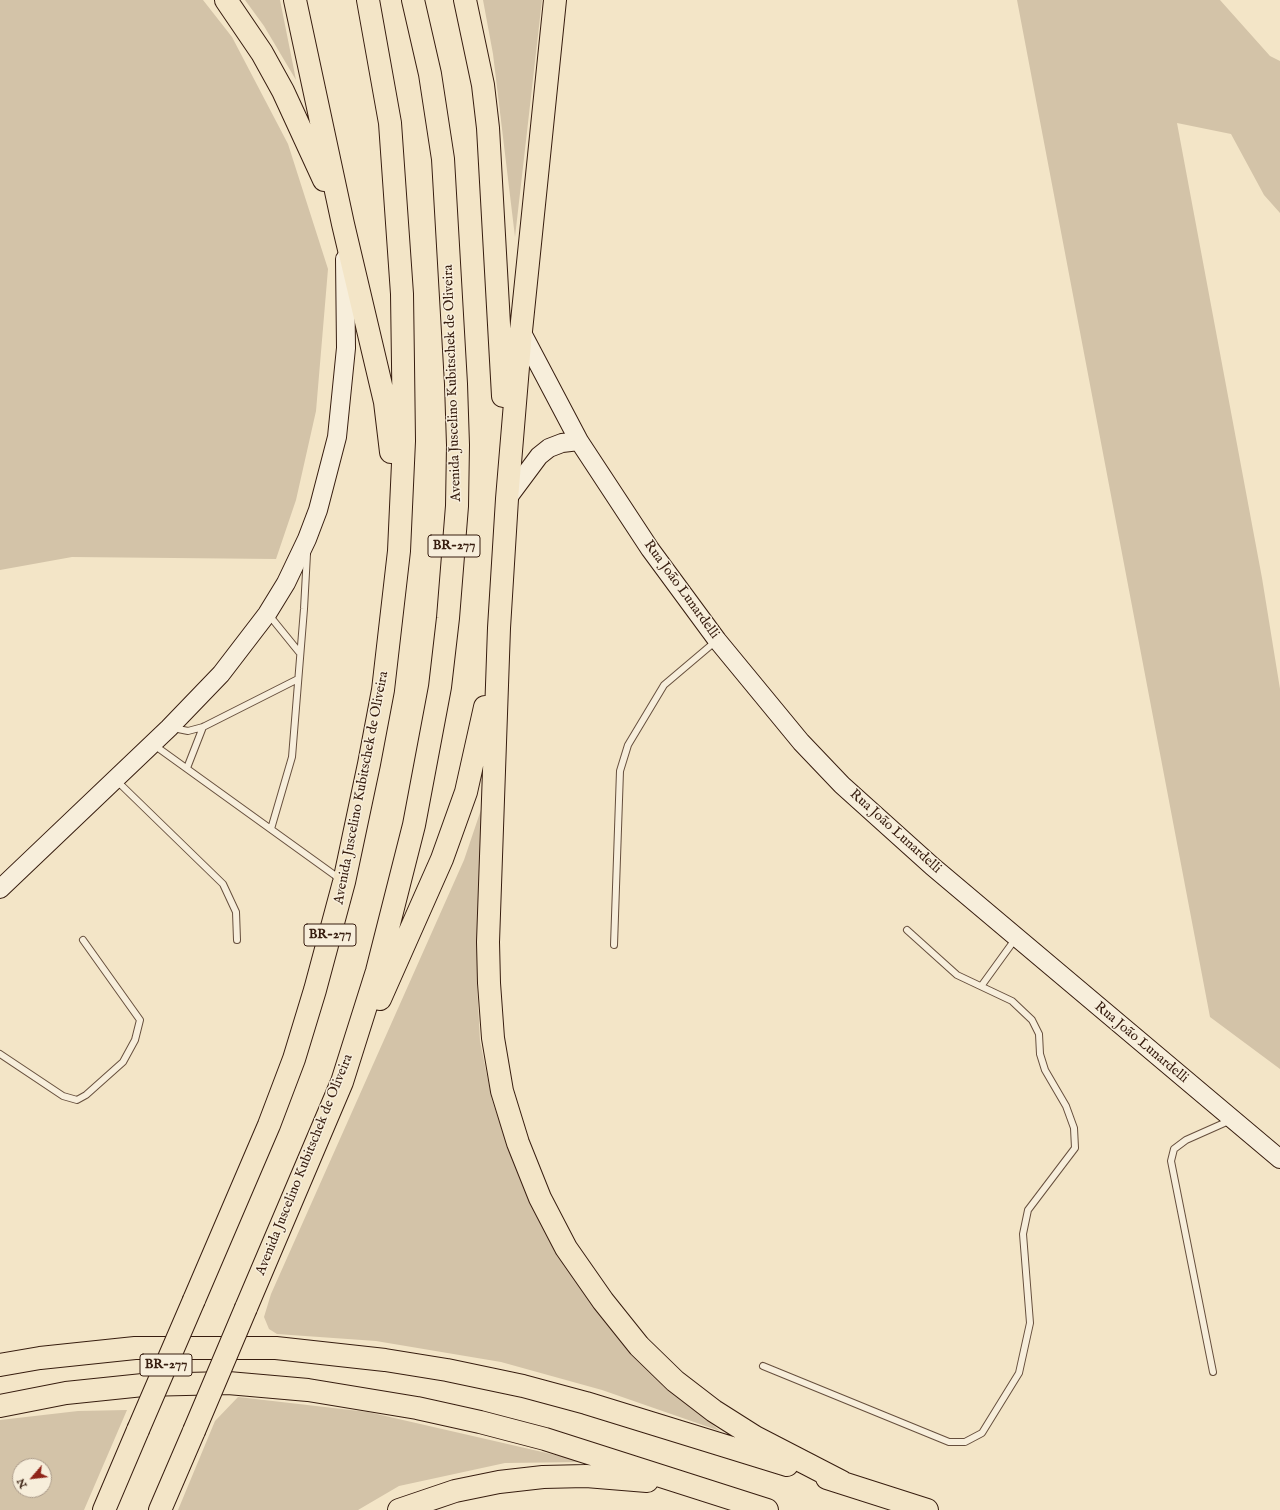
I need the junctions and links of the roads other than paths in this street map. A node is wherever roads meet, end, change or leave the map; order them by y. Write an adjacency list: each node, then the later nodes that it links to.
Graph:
1 (226, 0): 7 (highway)
2 (295, 0): 7 (highway)
3 (368, 0): 12 (highway, Avenida Juscelino Kubitschek de Oliveira / BR-277)
4 (413, 0): 33 (highway, Avenida Juscelino Kubitschek de Oliveira / BR-277)
5 (465, 0): 10 (highway)
6 (555, 0): 8 (highway)
7 (343, 224): 11 (street); 12 (highway)
8 (521, 331): 9 (street, Rua João Lunardelli); 10 (highway)
9 (579, 441): 10 (street); 15 (street, Rua João Lunardelli)
10 (507, 499): 14 (highway)
11 (307, 539): 13 (street); 16 (lane)
12 (399, 551): 24 (highway, Avenida Juscelino Kubitschek de Oliveira / BR-277)
13 (267, 614): 16 (lane); 19 (street)
14 (499, 628): 33 (highway); 40 (highway)
15 (717, 640): 27 (street, Rua João Lunardelli); 30 (lane)
16 (300, 652): 17 (lane)
17 (298, 679): 18 (lane); 23 (lane)
18 (204, 727): 19 (lane); 21 (lane)
19 (169, 728): 20 (street)
20 (152, 743): 21 (lane); 22 (street)
21 (187, 768): 23 (lane)
22 (115, 779): 25 (street); 29 (lane)
23 (271, 829): 24 (lane)
24 (344, 882): 42 (highway, Avenida Juscelino Kubitschek de Oliveira / BR-277, bridge)
25 (0, 889)
26 (908, 930): 31 (lane)
27 (1016, 937): 31 (lane); 34 (street, Rua João Lunardelli)
28 (83, 940): 32 (lane)
29 (237, 940)
30 (614, 945)
31 (982, 985): 37 (lane)
32 (0, 1054)
33 (342, 1082): 43 (highway, Avenida Juscelino Kubitschek de Oliveira / BR-277, bridge)
34 (1233, 1120): 35 (street, Rua João Lunardelli); 38 (lane)
35 (1280, 1159)
36 (0, 1365): 40 (highway)
37 (763, 1366)
38 (1213, 1372)
39 (0, 1406): 41 (highway)
40 (842, 1482): 46 (highway)
41 (687, 1484): 44 (highway); 45 (highway)
42 (104, 1510)
43 (160, 1510)
44 (399, 1510)
45 (766, 1510)
46 (927, 1510)

